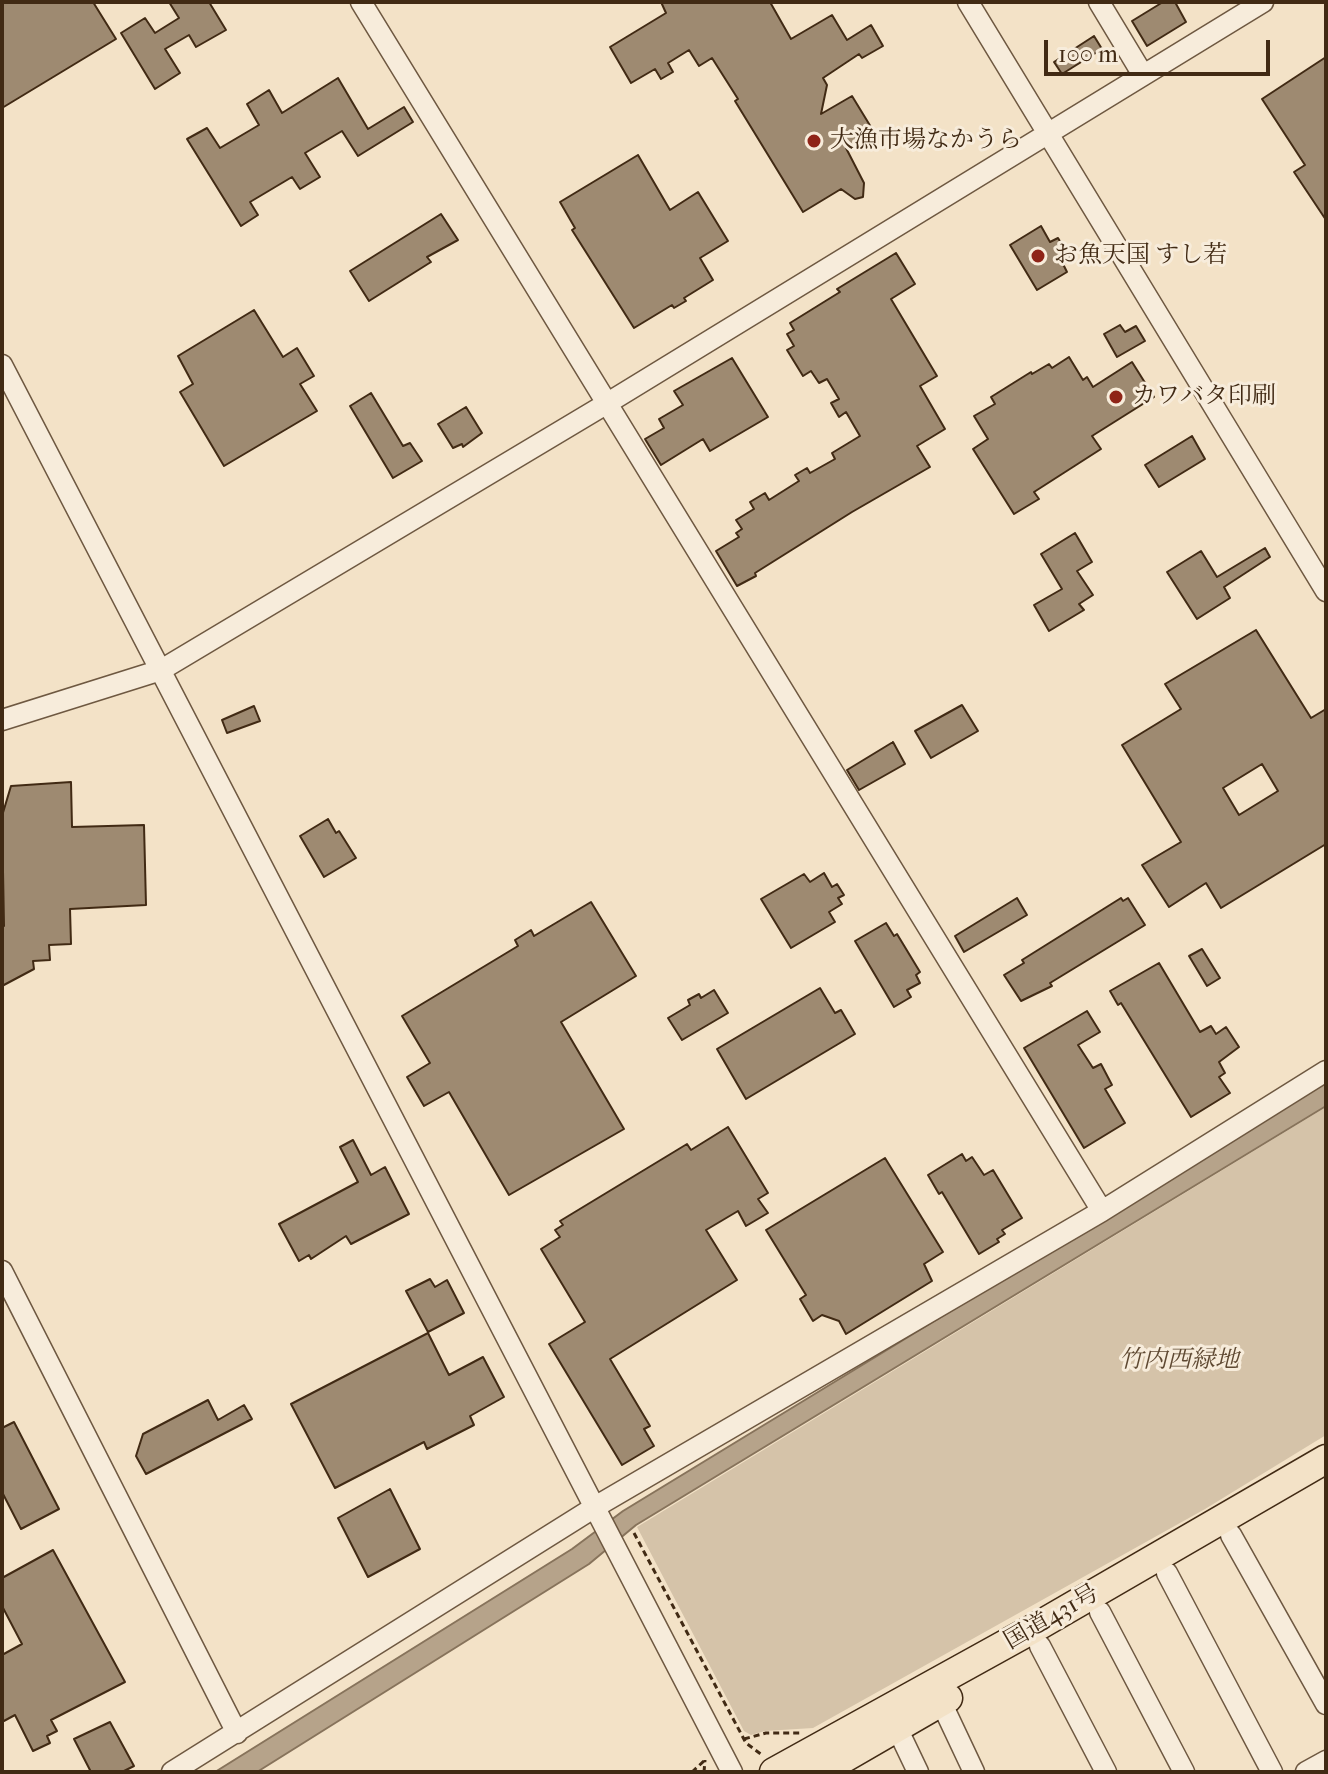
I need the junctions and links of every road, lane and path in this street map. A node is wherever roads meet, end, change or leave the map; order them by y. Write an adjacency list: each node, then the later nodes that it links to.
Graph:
1 (361, 2): 8 (street)
2 (968, 2): 6 (street)
3 (1099, 2): 5 (street)
4 (1254, 4): 5 (street)
5 (1143, 75): 6 (street)
6 (1048, 135): 8 (street); 9 (street)
7 (2, 365): 10 (street)
8 (606, 404): 10 (street); 13 (street)
9 (1326, 591)
10 (161, 670): 11 (street); 17 (street)
11 (2, 720)
12 (1326, 1071): 13 (street)
13 (1102, 1211): 17 (street)
14 (2, 1271): 26 (street)
15 (1326, 1459): 34 (highway, 国道431号)
16 (1326, 1480): 19 (highway, 国道431号)
17 (600, 1517): 26 (street); 33 (street)
18 (634, 1533): 27 (path)
19 (1231, 1535): 20 (highway, 国道431号); 24 (street)
20 (1167, 1573): 21 (highway, 国道431号); 39 (street)
21 (1100, 1612): 22 (highway, 国道431号); 38 (street)
22 (1040, 1646): 23 (highway, 国道431号); 37 (street)
23 (941, 1702): 25 (highway, 国道431号); 36 (street)
24 (1326, 1704)
25 (897, 1728): 29 (highway, 国道431号); 35 (street)
26 (237, 1733): 30 (street)
27 (806, 1733)
28 (1326, 1761): 40 (street)
29 (834, 1768)
30 (172, 1772)
31 (692, 1772): 32 (path)
32 (704, 1772)
33 (732, 1772)
34 (774, 1772)
35 (918, 1772)
36 (974, 1772)
37 (1106, 1772)
38 (1184, 1772)
39 (1272, 1772)
40 (1306, 1772)

